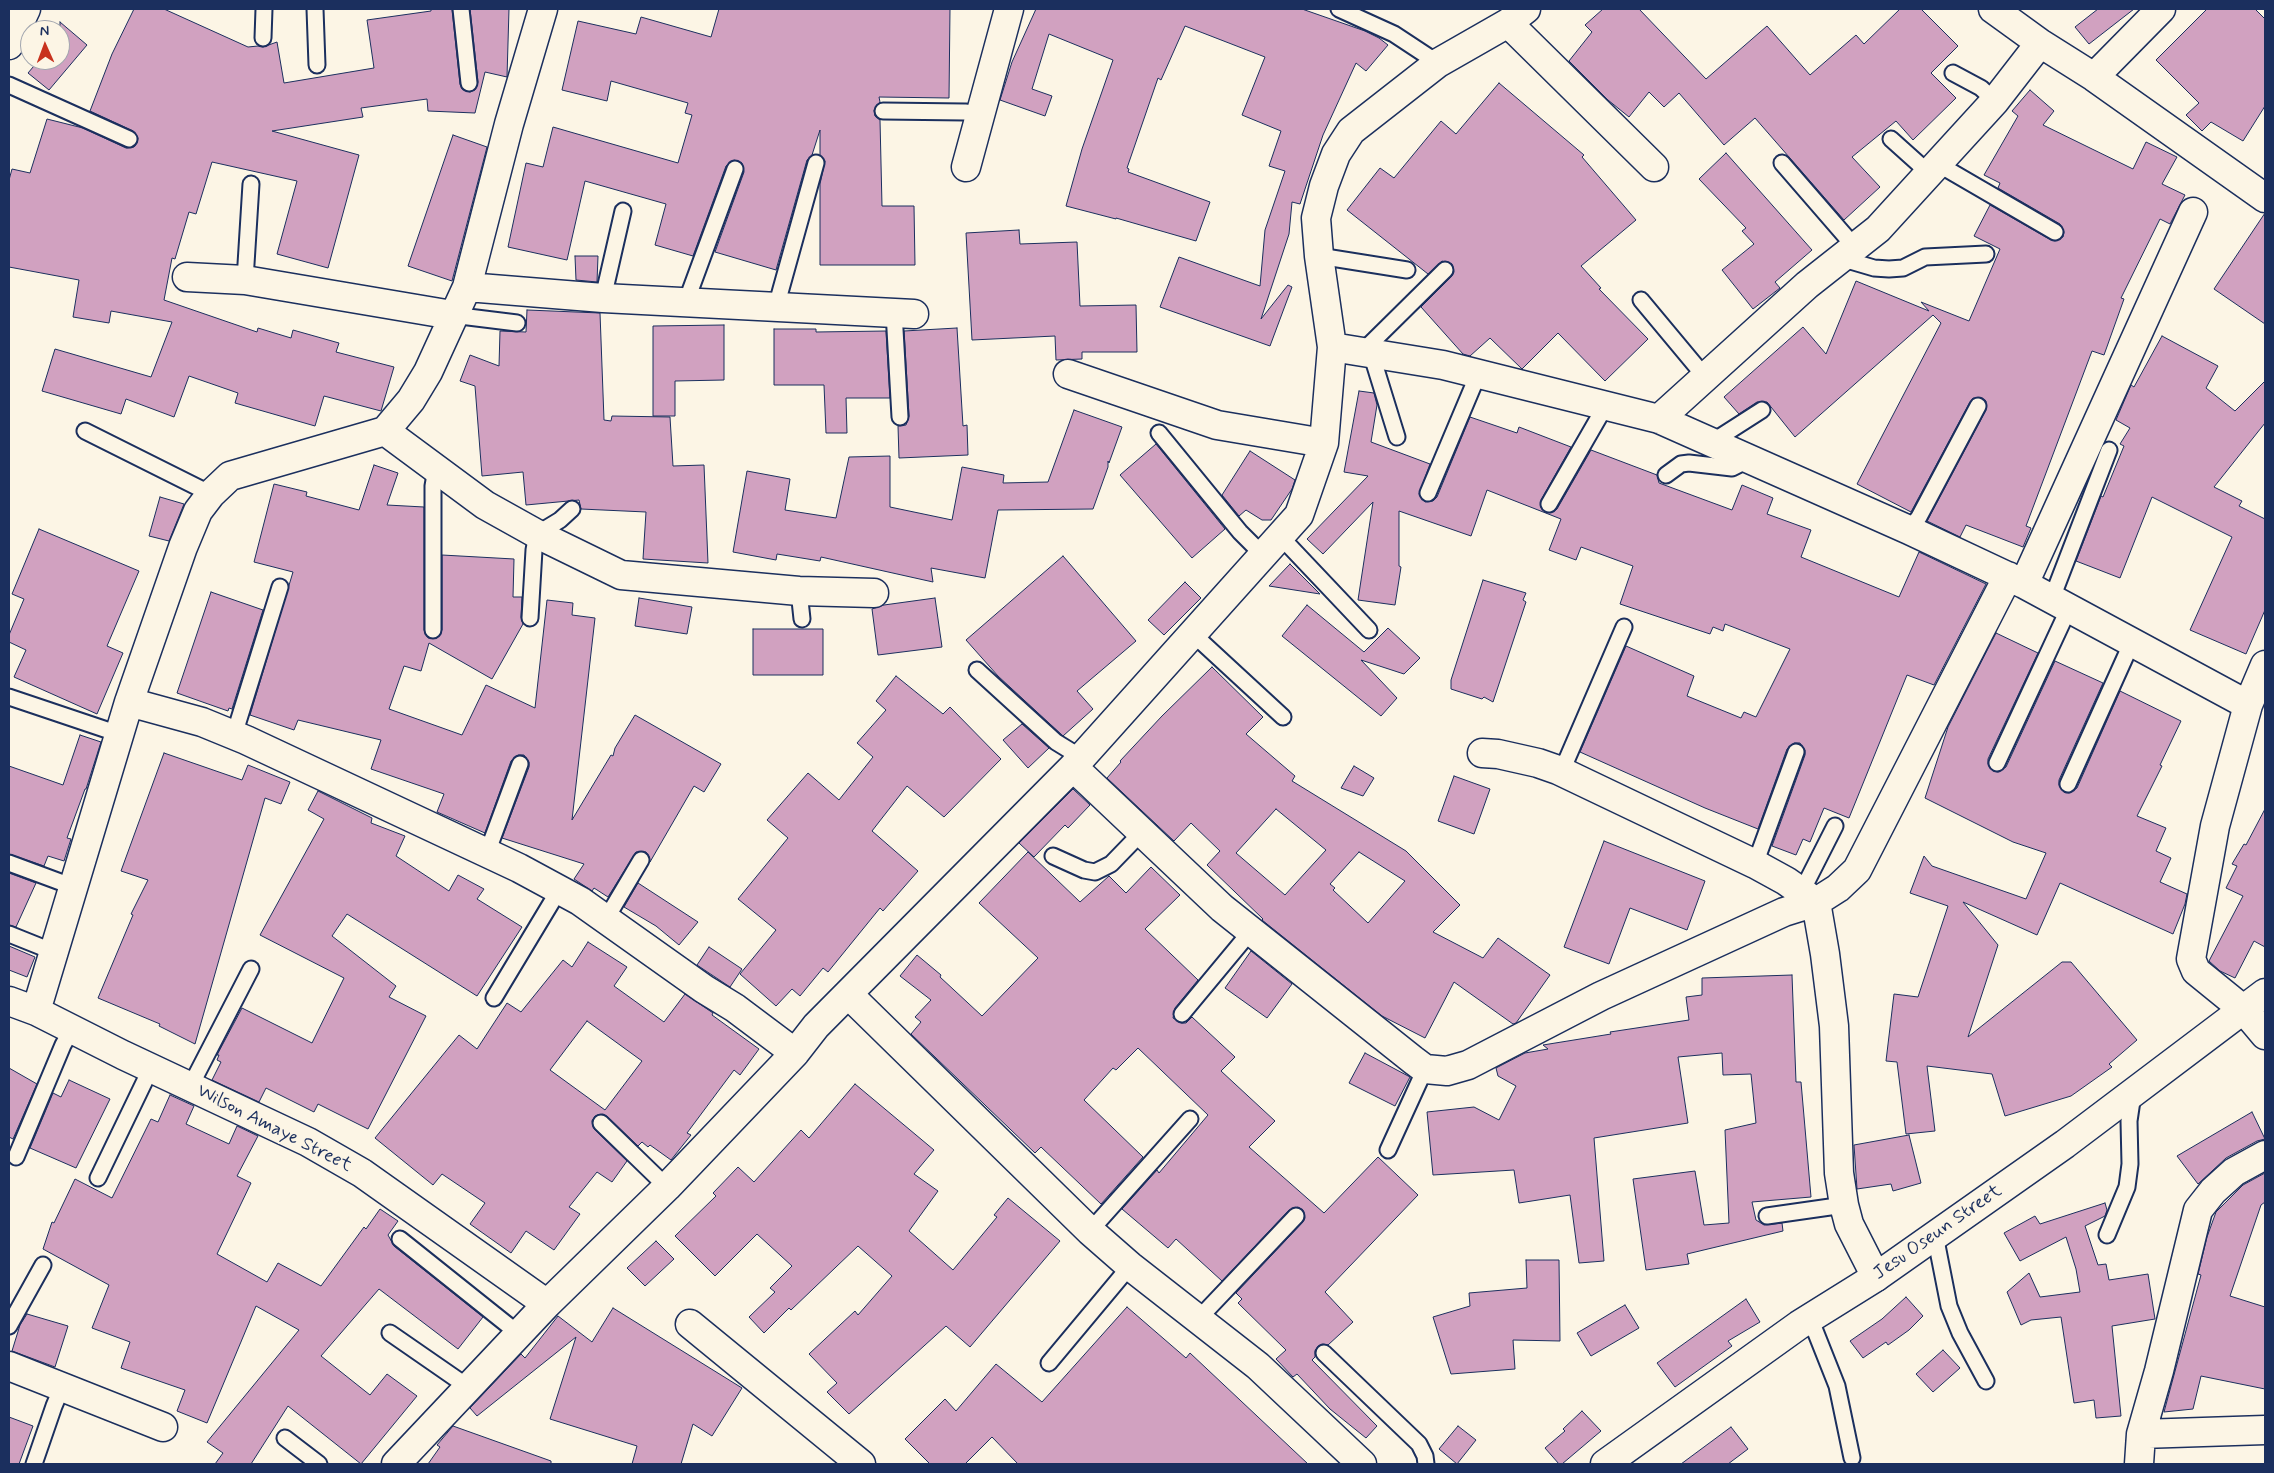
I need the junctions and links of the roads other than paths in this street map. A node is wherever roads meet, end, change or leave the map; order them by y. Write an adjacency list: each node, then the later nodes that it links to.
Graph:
1 (26, 9): 13 (street)
2 (264, 9): 11 (lane)
3 (315, 9): 14 (lane)
4 (461, 9): 18 (lane)
5 (543, 9): 43 (street)
6 (1009, 9): 22 (street)
7 (1339, 9): 15 (lane)
8 (1993, 9): 12 (street)
9 (2161, 9): 17 (street)
10 (1518, 13): 15 (street); 28 (street)
11 (263, 38)
12 (2040, 43): 17 (street); 20 (street)
13 (9, 45)
14 (317, 64)
15 (1438, 64): 38 (street)
16 (1953, 73): 20 (lane)
17 (2094, 77): 32 (street)
18 (469, 83)
19 (9, 84): 23 (lane)
20 (1995, 101): 30 (street)
21 (883, 111): 22 (lane)
22 (980, 114): 27 (street)
23 (129, 139)
24 (1891, 139): 30 (lane)
25 (816, 163): 47 (lane)
26 (1782, 164): 36 (lane)
27 (966, 167)
28 (1654, 168)
29 (735, 169): 46 (lane)
30 (1934, 169): 35 (lane); 36 (street)
31 (251, 184): 42 (lane)
32 (2265, 198)
33 (623, 211): 44 (lane)
34 (2194, 212): 78 (street)
35 (2055, 232)
36 (1846, 254): 37 (lane); 55 (street)
37 (1986, 254)
38 (1319, 256): 39 (lane); 51 (street)
39 (1407, 270)
40 (1445, 270): 52 (lane)
41 (187, 277): 42 (street)
42 (245, 280): 49 (street)
43 (466, 286): 44 (street); 49 (street)
44 (603, 298): 46 (street)
45 (1641, 300): 55 (lane)
46 (686, 302): 47 (street)
47 (776, 306): 48 (street)
48 (904, 313): 59 (lane)
49 (452, 315): 50 (lane); 62 (street)
50 (517, 323)
51 (1332, 347): 52 (street); 66 (street)
52 (1367, 353): 54 (street); 64 (lane)
53 (1068, 374): 66 (street)
54 (1480, 374): 56 (street); 71 (lane)
55 (1706, 378): 60 (street)
56 (1606, 405): 60 (street); 73 (lane)
57 (1978, 406): 75 (lane)
58 (1762, 410): 65 (lane)
59 (900, 417)
60 (1659, 419): 65 (street)
61 (85, 431): 72 (lane)
62 (385, 431): 69 (street); 72 (street)
63 (1159, 433): 77 (lane)
64 (1397, 437)
65 (1712, 442): 68 (street)
66 (1324, 443): 77 (street)
67 (2109, 450): 82 (lane)
68 (1743, 456): 70 (lane); 75 (street)
69 (436, 469): 76 (street); 86 (lane)
70 (1666, 475)
71 (1428, 493)
72 (211, 494): 93 (street)
73 (1550, 504)
74 (572, 509): 76 (lane)
75 (1909, 530): 78 (street)
76 (537, 534): 80 (street); 83 (lane)
77 (1272, 545): 87 (lane); 88 (street)
78 (2016, 580): 82 (street); 114 (street)
79 (280, 587): 97 (lane)
80 (799, 591): 81 (street); 84 (lane)
81 (874, 593)
82 (2060, 603): 89 (street); 101 (lane)
83 (530, 618)
84 (802, 619)
85 (1624, 628): 103 (lane)
86 (433, 630)
87 (1369, 630)
88 (1193, 634): 95 (lane); 100 (street)
89 (2132, 642): 94 (street); 104 (lane)
90 (2265, 665): 94 (street)
91 (977, 670): 100 (lane)
92 (9, 697): 96 (lane)
93 (129, 702): 96 (street); 97 (street)
94 (2248, 704): 124 (street)
95 (1283, 717)
96 (120, 734): 112 (street)
97 (234, 735): 107 (street)
98 (1796, 752): 111 (lane)
99 (1482, 753): 103 (street)
100 (1078, 763): 106 (street); 121 (street)
101 (1997, 763)
102 (520, 764): 107 (lane)
103 (1558, 770): 111 (street)
104 (2068, 784)
105 (1834, 826): 114 (lane)
106 (1142, 832): 108 (lane); 116 (street)
107 (487, 853): 113 (street)
108 (1053, 856)
109 (641, 860): 115 (lane)
110 (9, 863): 112 (lane)
111 (1755, 864): 114 (street)
112 (73, 890): 118 (street)
113 (559, 890): 115 (street); 122 (lane)
114 (1809, 896): 131 (street); 141 (street)
115 (606, 919): 129 (street)
116 (1251, 931): 126 (lane); 131 (street)
117 (9, 934): 118 (lane)
118 (54, 952): 125 (street)
119 (251, 969): 132 (lane)
120 (2265, 993): 124 (street, Jesu Oseun Street)
121 (848, 994): 129 (street); 144 (street)
122 (494, 998)
123 (9, 1001): 125 (street, Wilson Amaye Street)
124 (2244, 1010): 128 (street); 133 (street, Jesu Oseun Street)
125 (36, 1011): 127 (street, Wilson Amaye Street)
126 (1182, 1014)
127 (72, 1029): 130 (street, Wilson Amaye Street); 138 (lane)
128 (2265, 1035)
129 (795, 1053): 140 (street)
130 (151, 1068): 132 (street, Wilson Amaye Street); 139 (lane)
131 (1425, 1069): 136 (lane)
132 (190, 1086): 151 (street, Wilson Amaye Street)
133 (2133, 1094): 145 (street, Jesu Oseun Street); 146 (lane)
134 (1190, 1119): 144 (lane)
135 (601, 1123): 140 (lane)
136 (1388, 1150)
137 (2265, 1155): 166 (street)
138 (16, 1158)
139 (98, 1178)
140 (668, 1187): 151 (street)
141 (1844, 1205): 143 (lane); 150 (street)
142 (1296, 1216): 152 (lane)
143 (1767, 1216)
144 (1090, 1232): 149 (street)
145 (1935, 1235): 150 (street, Jesu Oseun Street); 161 (lane)
146 (2107, 1235)
147 (400, 1239): 157 (lane)
148 (43, 1265): 155 (lane)
149 (1130, 1266): 152 (street); 159 (lane)
150 (1876, 1277): 153 (street, Jesu Oseun Street)
151 (547, 1304): 157 (street)
152 (1195, 1315): 173 (street)
153 (1810, 1318): 168 (lane); 175 (street, Jesu Oseun Street)
154 (690, 1324): 172 (street)
155 (9, 1326)
156 (390, 1334): 163 (lane)
157 (519, 1334): 163 (street)
158 (1324, 1354): 174 (lane)
159 (1050, 1363)
160 (9, 1366): 162 (street)
161 (1986, 1381)
162 (62, 1387): 164 (street); 169 (lane)
163 (468, 1387): 171 (street)
164 (163, 1427)
165 (2265, 1430): 166 (street)
166 (2141, 1434): 176 (street)
167 (285, 1438): 170 (lane)
168 (1852, 1458)
169 (34, 1464)
170 (319, 1464)
171 (396, 1464)
172 (861, 1464)
173 (1362, 1464)
174 (1426, 1464)
175 (1605, 1464)
176 (2139, 1464)

